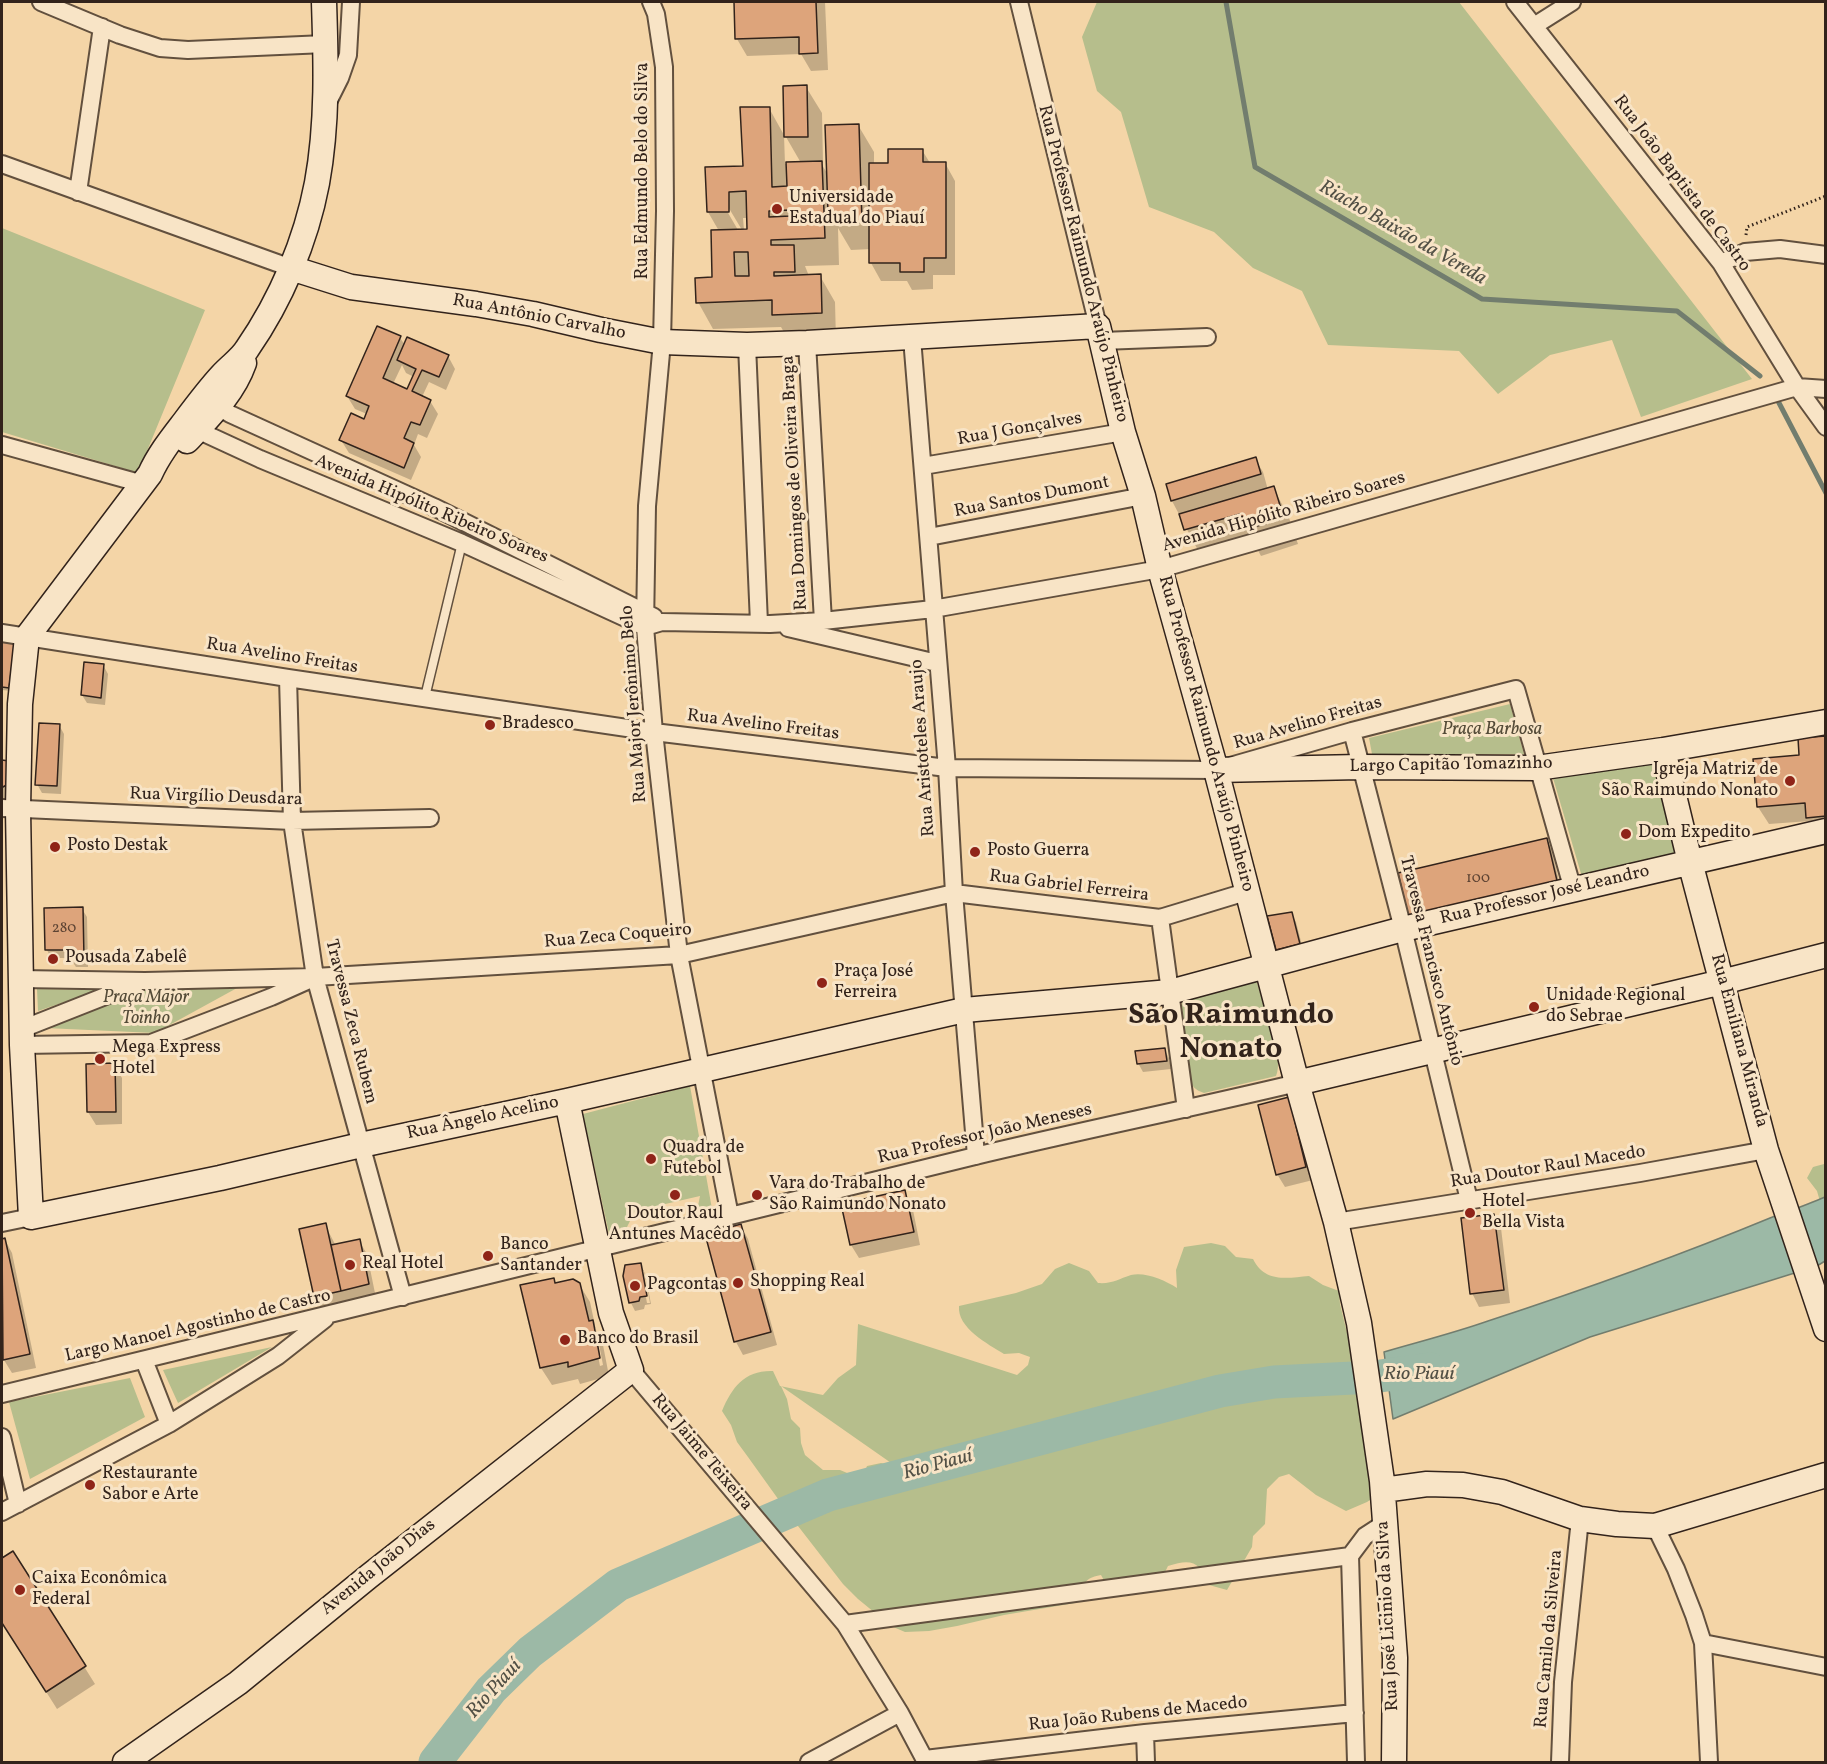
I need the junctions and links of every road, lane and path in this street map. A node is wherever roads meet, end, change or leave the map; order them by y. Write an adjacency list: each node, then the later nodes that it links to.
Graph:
1 (41, 2): 9 (street)
2 (324, 2): 10 (main road)
3 (351, 2): 11 (street)
4 (651, 2): 22 (street, Rua Edmundo Belo do Silva)
5 (1019, 2): 19 (street, Rua Professor Raimundo Araújo Pinheiro)
6 (1515, 2): 8 (street, Rua João Baptista de Castro)
7 (1572, 2): 8 (street)
8 (1534, 26): 17 (street, Rua João Baptista de Castro)
9 (102, 27): 10 (street); 13 (street)
10 (326, 44): 11 (main road)
11 (325, 108): 18 (main road)
12 (2, 164): 13 (street, Rua Antônio Carvalho)
13 (78, 192): 18 (street, Rua Antônio Carvalho)
14 (1826, 196): 15 (path)
15 (1744, 252): 16 (street); 17 (street)
16 (1826, 255)
17 (1721, 263): 25 (street, Rua João Baptista de Castro)
18 (291, 268): 22 (main road, Rua Antônio Carvalho); 27 (main road)
19 (1100, 334): 20 (street, Rua Antônio Carvalho); 21 (main road, Rua Antônio Carvalho); 30 (main road, Rua Professor Raimundo Araújo Pinheiro)
20 (1207, 337)
21 (912, 338): 23 (main road, Rua Antônio Carvalho); 32 (street, Rua Aristoteles Araujo)
22 (662, 342): 24 (main road, Rua Antônio Carvalho); 41 (street, Rua Major Jerônimo Belo)
23 (807, 343): 24 (main road, Rua Antônio Carvalho); 42 (street, Rua Domingos de Oliveira Braga)
24 (747, 345): 43 (street)
25 (1797, 387): 26 (street, Avenida Hipólito Ribeiro Soares); 29 (street, Rua João Baptista de Castro); 39 (street, Avenida Hipólito Ribeiro Soares)
26 (1826, 389)
27 (210, 403): 28 (main road); 35 (street, Avenida Hipólito Ribeiro Soares)
28 (192, 424): 33 (main road); 36 (street, Avenida Hipólito Ribeiro Soares)
29 (1826, 427)
30 (1124, 432): 32 (street, Rua J Gonçalves); 34 (main road, Rua Professor Raimundo Araújo Pinheiro)
31 (2, 444): 33 (street)
32 (923, 466): 37 (street, Rua Aristoteles Araujo)
33 (147, 479): 45 (main road)
34 (1143, 496): 37 (street, Rua Santos Dumont); 39 (main road, Rua Professor Raimundo Araújo Pinheiro)
35 (434, 507): 36 (street); 41 (street, Avenida Hipólito Ribeiro Soares)
36 (424, 527): 38 (street, Avenida Hipólito Ribeiro Soares)
37 (929, 537): 40 (street, Rua Aristoteles Araujo)
38 (462, 543): 41 (street, Avenida Hipólito Ribeiro Soares); 48 (lane)
39 (1160, 569): 40 (street, Avenida Hipólito Ribeiro Soares); 56 (main road, Rua Professor Raimundo Araújo Pinheiro)
40 (933, 609): 42 (street, Avenida Hipólito Ribeiro Soares); 46 (street, Rua Aristoteles Araujo)
41 (645, 619): 43 (street, Avenida Hipólito Ribeiro Soares); 51 (street, Rua Major Jerônimo Belo)
42 (823, 621): 43 (street, Avenida Hipólito Ribeiro Soares)
43 (765, 623): 46 (street, Avenida Hipólito Ribeiro Soares)
44 (2, 633): 45 (street, Rua Avelino Freitas)
45 (27, 637): 47 (street, Rua Avelino Freitas); 57 (main road)
46 (937, 663): 53 (street, Rua Aristoteles Araujo)
47 (288, 678): 48 (street, Rua Avelino Freitas); 59 (street, Travessa Zeca Rubem)
48 (425, 697): 51 (street, Rua Avelino Freitas)
49 (1826, 722): 52 (main road, Largo Capitão Tomazinho)
50 (1352, 731): 54 (street, Travessa Francisco Antônio); 55 (street, Rua Avelino Freitas); 56 (street, Rua Avelino Freitas)
51 (654, 732): 53 (street, Rua Avelino Freitas); 67 (street, Rua Major Jerônimo Belo)
52 (1663, 750): 55 (main road, Largo Capitão Tomazinho); 61 (main road, Rua Emiliana Miranda)
53 (946, 768): 56 (street, Rua Avelino Freitas); 64 (street, Rua Aristoteles Araujo)
54 (1360, 768): 55 (main road, Largo Capitão Tomazinho); 56 (main road, Largo Capitão Tomazinho); 66 (street, Travessa Francisco Antônio)
55 (1537, 768): 62 (street)
56 (1216, 770): 63 (main road, Rua Professor Raimundo Araújo Pinheiro)
57 (10, 809): 59 (street, Rua Virgílio Deusdara); 71 (main road)
58 (430, 818): 59 (street, Rua Virgílio Deusdara)
59 (292, 821): 70 (street, Travessa Zeca Rubem)
60 (1826, 831): 61 (main road, Rua Professor José Leandro)
61 (1690, 862): 62 (main road, Rua Professor José Leandro); 73 (main road, Rua Emiliana Miranda)
62 (1573, 890): 66 (main road, Rua Professor José Leandro)
63 (1249, 891): 65 (street, Rua Gabriel Ferreira); 69 (main road, Rua Professor Raimundo Araújo Pinheiro)
64 (954, 893): 65 (street, Rua Gabriel Ferreira); 67 (street, Rua Zeca Coqueiro); 75 (street, Rua Aristoteles Araujo)
65 (1160, 918): 74 (street)
66 (1403, 929): 69 (main road, Rua Professor José Leandro); 77 (street, Travessa Francisco Antônio)
67 (679, 955): 70 (street, Rua Zeca Coqueiro); 78 (street)
68 (1826, 955): 73 (main road)
69 (1267, 967): 74 (main road, Rua Professor José Leandro); 79 (main road, Rua Professor Raimundo Araújo Pinheiro)
70 (315, 977): 72 (street); 76 (street); 82 (street, Travessa Zeca Rubem)
71 (21, 979): 72 (street); 76 (main road)
72 (146, 981): 76 (street)
73 (1722, 982): 77 (main road); 83 (main road, Rua Emiliana Miranda)
74 (1170, 992): 75 (main road, Rua Ângelo Acelino); 81 (street)
75 (964, 1010): 78 (main road, Rua Ângelo Acelino); 84 (street, Rua Aristoteles Araujo)
76 (15, 1039): 87 (main road)
77 (1433, 1050): 79 (main road); 85 (street, Travessa Francisco Antônio)
78 (700, 1071): 80 (main road, Rua Ângelo Acelino); 86 (street)
79 (1297, 1083): 81 (street, Rua Professor João Meneses); 88 (main road, Rua Professor Raimundo Araújo Pinheiro)
80 (567, 1101): 82 (main road, Rua Ângelo Acelino); 90 (main road, Rua Jaime Teixeira)
81 (1186, 1109): 84 (street, Rua Professor João Meneses)
82 (361, 1145): 87 (main road, Rua Ângelo Acelino); 91 (street, Travessa Zeca Rubem)
83 (1766, 1150): 85 (street, Rua Doutor Raul Macedo); 93 (main road, Rua Emiliana Miranda)
84 (976, 1156): 86 (street, Rua Professor João Meneses)
85 (1469, 1200): 88 (street, Rua Doutor Raul Macedo)
86 (730, 1216): 90 (street, Rua Professor João Meneses)
87 (31, 1217): 89 (street, Rua Ângelo Acelino)
88 (1336, 1222): 100 (main road, Rua Professor Raimundo Araújo Pinheiro)
89 (2, 1223)
90 (597, 1248): 91 (street, Rua Professor João Meneses); 95 (main road, Rua Jaime Teixeira)
91 (403, 1297): 92 (street, Largo Manoel Agostinho de Castro)
92 (331, 1315): 94 (street, Largo Manoel Agostinho de Castro); 97 (street)
93 (1825, 1324)
94 (144, 1360): 96 (street, Largo Manoel Agostinho de Castro); 97 (street)
95 (631, 1370): 107 (street, Rua Jaime Teixeira); 114 (main road, Avenida João Dias)
96 (2, 1394)
97 (169, 1424): 101 (street)
98 (2, 1437): 101 (street)
99 (1826, 1475): 105 (main road)
100 (1382, 1479): 103 (main road); 104 (main road, Rua José Licinio da Silva)
101 (18, 1504): 102 (street)
102 (2, 1512)
103 (1580, 1519): 105 (main road); 119 (street, Rua Camilo da Silveira)
104 (1384, 1523): 106 (street); 118 (main road, Rua José Licinio da Silva)
105 (1655, 1526): 108 (street)
106 (1350, 1556): 107 (street); 111 (street)
107 (844, 1624): 110 (street, Rua Jaime Teixeira)
108 (1703, 1643): 109 (street); 120 (street)
109 (1826, 1667)
110 (900, 1713): 113 (street, Rua Jaime Teixeira); 115 (street)
111 (1355, 1713): 112 (street, Rua João Rubens de Macedo); 117 (street)
112 (1145, 1733): 113 (street, Rua João Rubens de Macedo); 116 (street)
113 (926, 1761)
114 (124, 1762)
115 (809, 1762)
116 (1146, 1762)
117 (1356, 1762)
118 (1394, 1762)
119 (1560, 1762)
120 (1709, 1762)

